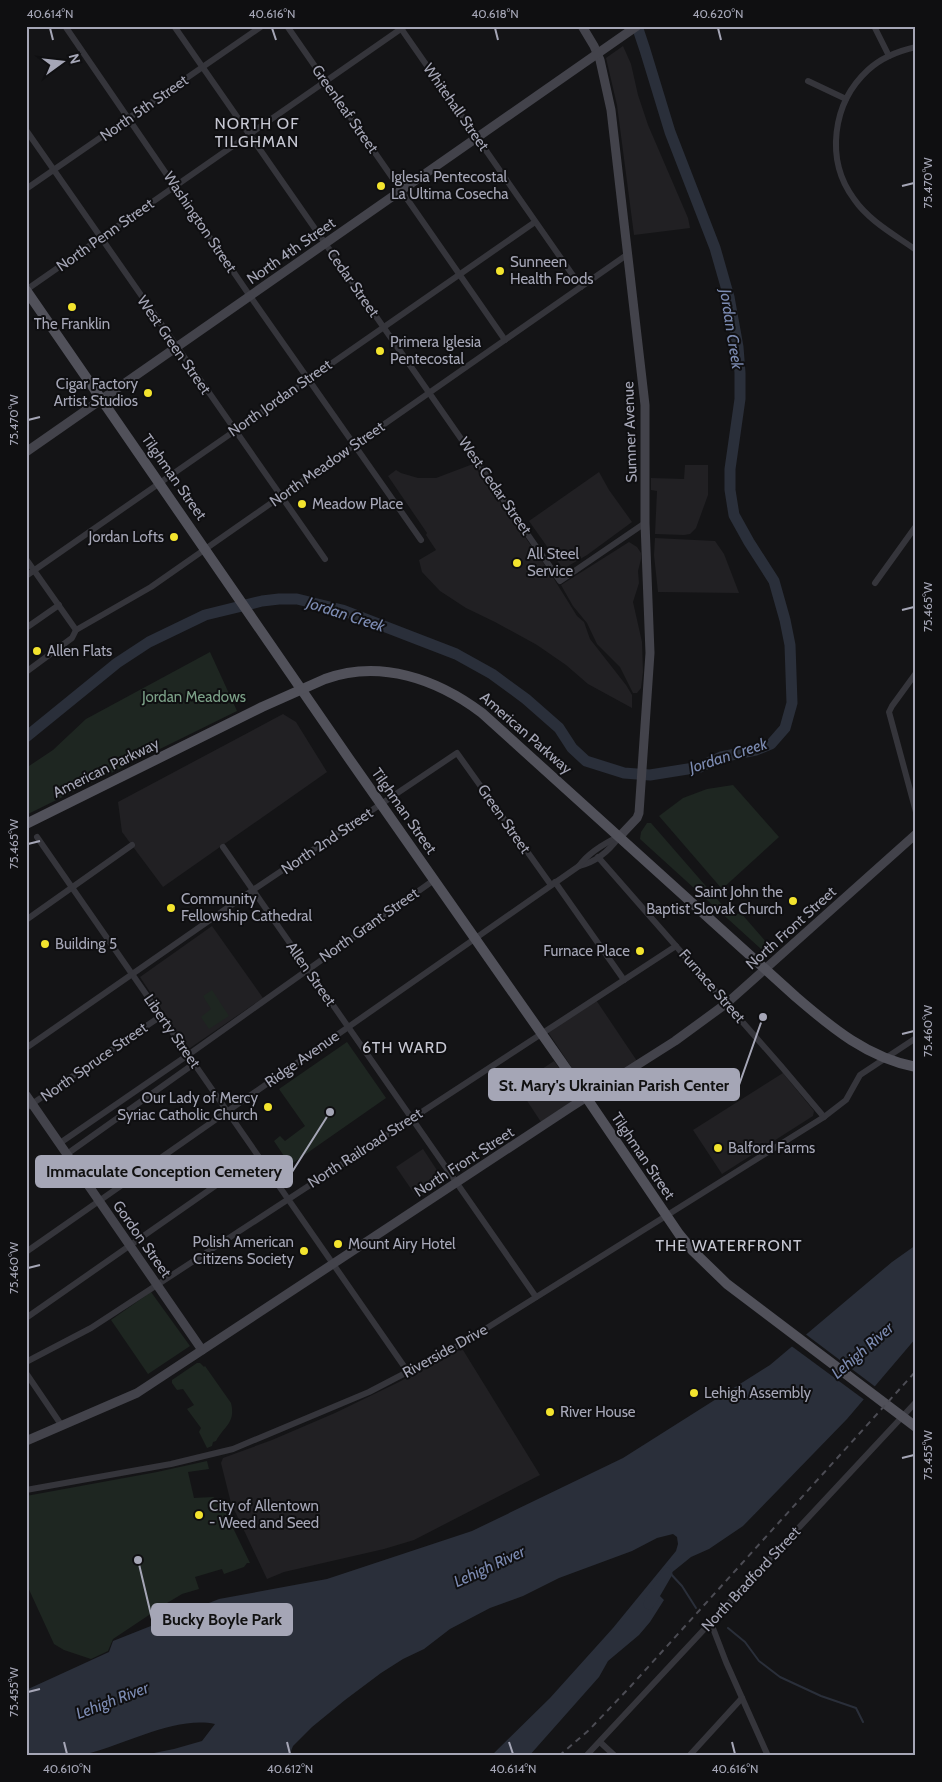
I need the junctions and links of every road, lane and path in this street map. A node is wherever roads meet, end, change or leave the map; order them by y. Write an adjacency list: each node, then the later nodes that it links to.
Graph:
1 (65, 26): 15 (street, Washington Street)
2 (174, 26): 11 (street, Cedar Street)
3 (262, 26): 11 (street, North 5th Street)
4 (287, 26): 13 (street, Greenleaf Street)
5 (582, 26): 27 (street, Sumner Avenue)
6 (637, 26): 18 (street, North 4th Street)
7 (874, 26): 10 (street)
8 (402, 27): 13 (street, North Penn Street); 18 (street, Whitehall Street)
9 (916, 47): 10 (street)
10 (889, 56): 14 (street)
11 (203, 67): 15 (street, North 5th Street); 17 (street, Cedar Street)
12 (808, 81): 14 (street)
13 (326, 82): 17 (street, North Penn Street); 22 (street, Greenleaf Street)
14 (846, 99): 26 (street)
15 (129, 118): 19 (street, North 5th Street); 20 (street, Washington Street)
16 (26, 130): 19 (street, West Green Street)
17 (250, 134): 20 (street, North Penn Street); 25 (street, Cedar Street)
18 (477, 138): 22 (street, North 4th Street); 23 (street, Whitehall Street)
19 (54, 170): 21 (street, North 5th Street); 24 (street, West Green Street)
20 (176, 186): 24 (street, North Penn Street); 31 (street, Washington Street)
21 (26, 189)
22 (401, 191): 25 (street, North 4th Street); 28 (street, Greenleaf Street)
23 (535, 222): 28 (street, North Jordan Street); 29 (street, Whitehall Street)
24 (100, 238): 30 (street, North Penn Street); 34 (street, West Green Street)
25 (326, 243): 31 (street, North 4th Street); 32 (street, Cedar Street)
26 (916, 250)
27 (628, 254): 29 (street, North Meadow Street); 43 (street, Sumner Avenue)
28 (459, 275): 32 (street, North Jordan Street); 33 (street, Greenleaf Street)
29 (581, 287): 33 (street, North Meadow Street)
30 (26, 290): 37 (main road, Tilghman Street)
31 (250, 296): 34 (street, North 4th Street); 35 (street, Washington Street)
32 (384, 327): 35 (street, North Jordan Street); 36 (street, Cedar Street)
33 (505, 340): 36 (street, North Meadow Street)
34 (176, 347): 37 (street, North 4th Street); 38 (street, West Green Street)
35 (308, 379): 38 (street, North Jordan Street); 39 (street, Washington Street)
36 (430, 392): 39 (street, North Meadow Street); 43 (street, West Cedar Street)
37 (102, 399): 40 (street, North 4th Street); 41 (main road, Tilghman Street)
38 (234, 431): 41 (street, North Jordan Street); 42 (street, West Green Street)
39 (354, 445): 42 (street, North Meadow Street); 45 (street, Washington Street)
40 (26, 452)
41 (159, 482): 48 (street, North Jordan Street); 57 (main road, Tilghman Street)
42 (280, 496): 47 (street, West Green Street); 53 (street, North Meadow Street)
43 (645, 523): 61 (street, Sumner Avenue)
44 (916, 526): 50 (street)
45 (421, 540)
46 (26, 559): 48 (street)
47 (324, 559)
48 (34, 570): 49 (street, North Jordan Street); 51 (street)
49 (26, 576)
50 (875, 583)
51 (59, 605): 52 (street); 53 (street)
52 (26, 628)
53 (76, 630): 54 (street, North Meadow Street)
54 (26, 672)
55 (916, 673): 58 (street)
56 (457, 753): 57 (street, North 2nd Street); 68 (street, Green Street)
57 (382, 805): 67 (main road, Tilghman Street); 70 (street, North 2nd Street)
58 (916, 812)
59 (26, 824): 61 (main road, American Parkway)
60 (916, 834): 75 (street, North Front Street)
61 (620, 836): 65 (street, Ridge Avenue); 66 (street, Ridge Avenue); 75 (main road, American Parkway)
62 (37, 838): 69 (street, Liberty Street)
63 (132, 846): 69 (street)
64 (223, 847): 70 (street, Allen Street)
65 (598, 857): 66 (street, Ridge Avenue); 73 (street, Furnace Street)
66 (579, 866): 68 (street, Ridge Avenue)
67 (434, 880): 72 (main road, Tilghman Street); 74 (street, North Grant Street)
68 (553, 884): 72 (street, Ridge Avenue); 77 (street, Green Street)
69 (73, 887): 71 (street); 76 (street, Liberty Street)
70 (253, 890): 74 (street, Allen Street); 76 (street, North 2nd Street)
71 (26, 920)
72 (475, 938): 80 (street, Ridge Avenue); 81 (main road, Tilghman Street)
73 (676, 946): 77 (street, North Railroad Street); 78 (street, Furnace Street)
74 (308, 968): 80 (street, Allen Street); 84 (street, North Grant Street)
75 (766, 969): 78 (street, North Front Street); 86 (main road, American Parkway)
76 (133, 974): 79 (street, Liberty Street); 83 (street, North 2nd Street)
77 (624, 980): 81 (street, North Railroad Street)
78 (727, 1003): 88 (street, North Front Street); 91 (street, Furnace Street)
79 (161, 1016): 84 (street, Liberty Street); 89 (street, North Spruce Street)
80 (348, 1027): 90 (street, Ridge Avenue); 92 (street, Allen Street)
81 (541, 1034): 88 (main road, Tilghman Street); 92 (street, North Railroad Street)
82 (916, 1038): 91 (street, Riverside Drive)
83 (26, 1048)
84 (188, 1055): 85 (street, Liberty Street); 93 (street, North Grant Street)
85 (195, 1063): 90 (street, Liberty Street); 94 (street)
86 (916, 1066)
87 (26, 1095): 89 (street, Gordon Street)
88 (586, 1097): 96 (street, North Front Street); 111 (main road, Tilghman Street)
89 (30, 1106): 93 (street, Gordon Street)
90 (228, 1111): 95 (street, Liberty Street); 98 (street, Ridge Avenue)
91 (824, 1117): 103 (street, Riverside Drive)
92 (412, 1118): 96 (street, Allen Street); 97 (street, North Railroad Street)
93 (60, 1143): 94 (street, Gordon Street)
94 (67, 1154): 98 (street, Gordon Street)
95 (258, 1156): 97 (street, Liberty Street); 99 (street)
96 (456, 1183): 101 (street, North Front Street); 103 (street, Allen Street)
97 (288, 1198): 101 (street, Liberty Street); 102 (street, North Railroad Street)
98 (99, 1201): 99 (street, Gordon Street); 100 (street, Ridge Avenue)
99 (130, 1245): 102 (street, Gordon Street); 104 (street)
100 (26, 1252)
101 (333, 1263): 105 (street, North Front Street); 107 (street, Liberty Street)
102 (157, 1284): 105 (street, Gordon Street); 106 (street, North Railroad Street)
103 (536, 1297): 107 (street, Riverside Drive)
104 (26, 1318)
105 (202, 1350): 110 (street, North Front Street)
106 (26, 1362)
107 (408, 1372): 113 (street, Riverside Drive)
108 (26, 1373): 110 (street)
109 (916, 1402): 114 (street, North Bradford Street)
110 (62, 1426): 112 (street, North Front Street)
111 (916, 1427)
112 (26, 1441)
113 (26, 1490)
114 (711, 1623): 115 (street); 116 (street, North Bradford Street)
115 (742, 1698): 119 (street); 120 (street)
116 (600, 1742): 117 (street, North Bradford Street); 118 (street)
117 (586, 1756)
118 (615, 1756)
119 (688, 1756)
120 (768, 1756)

